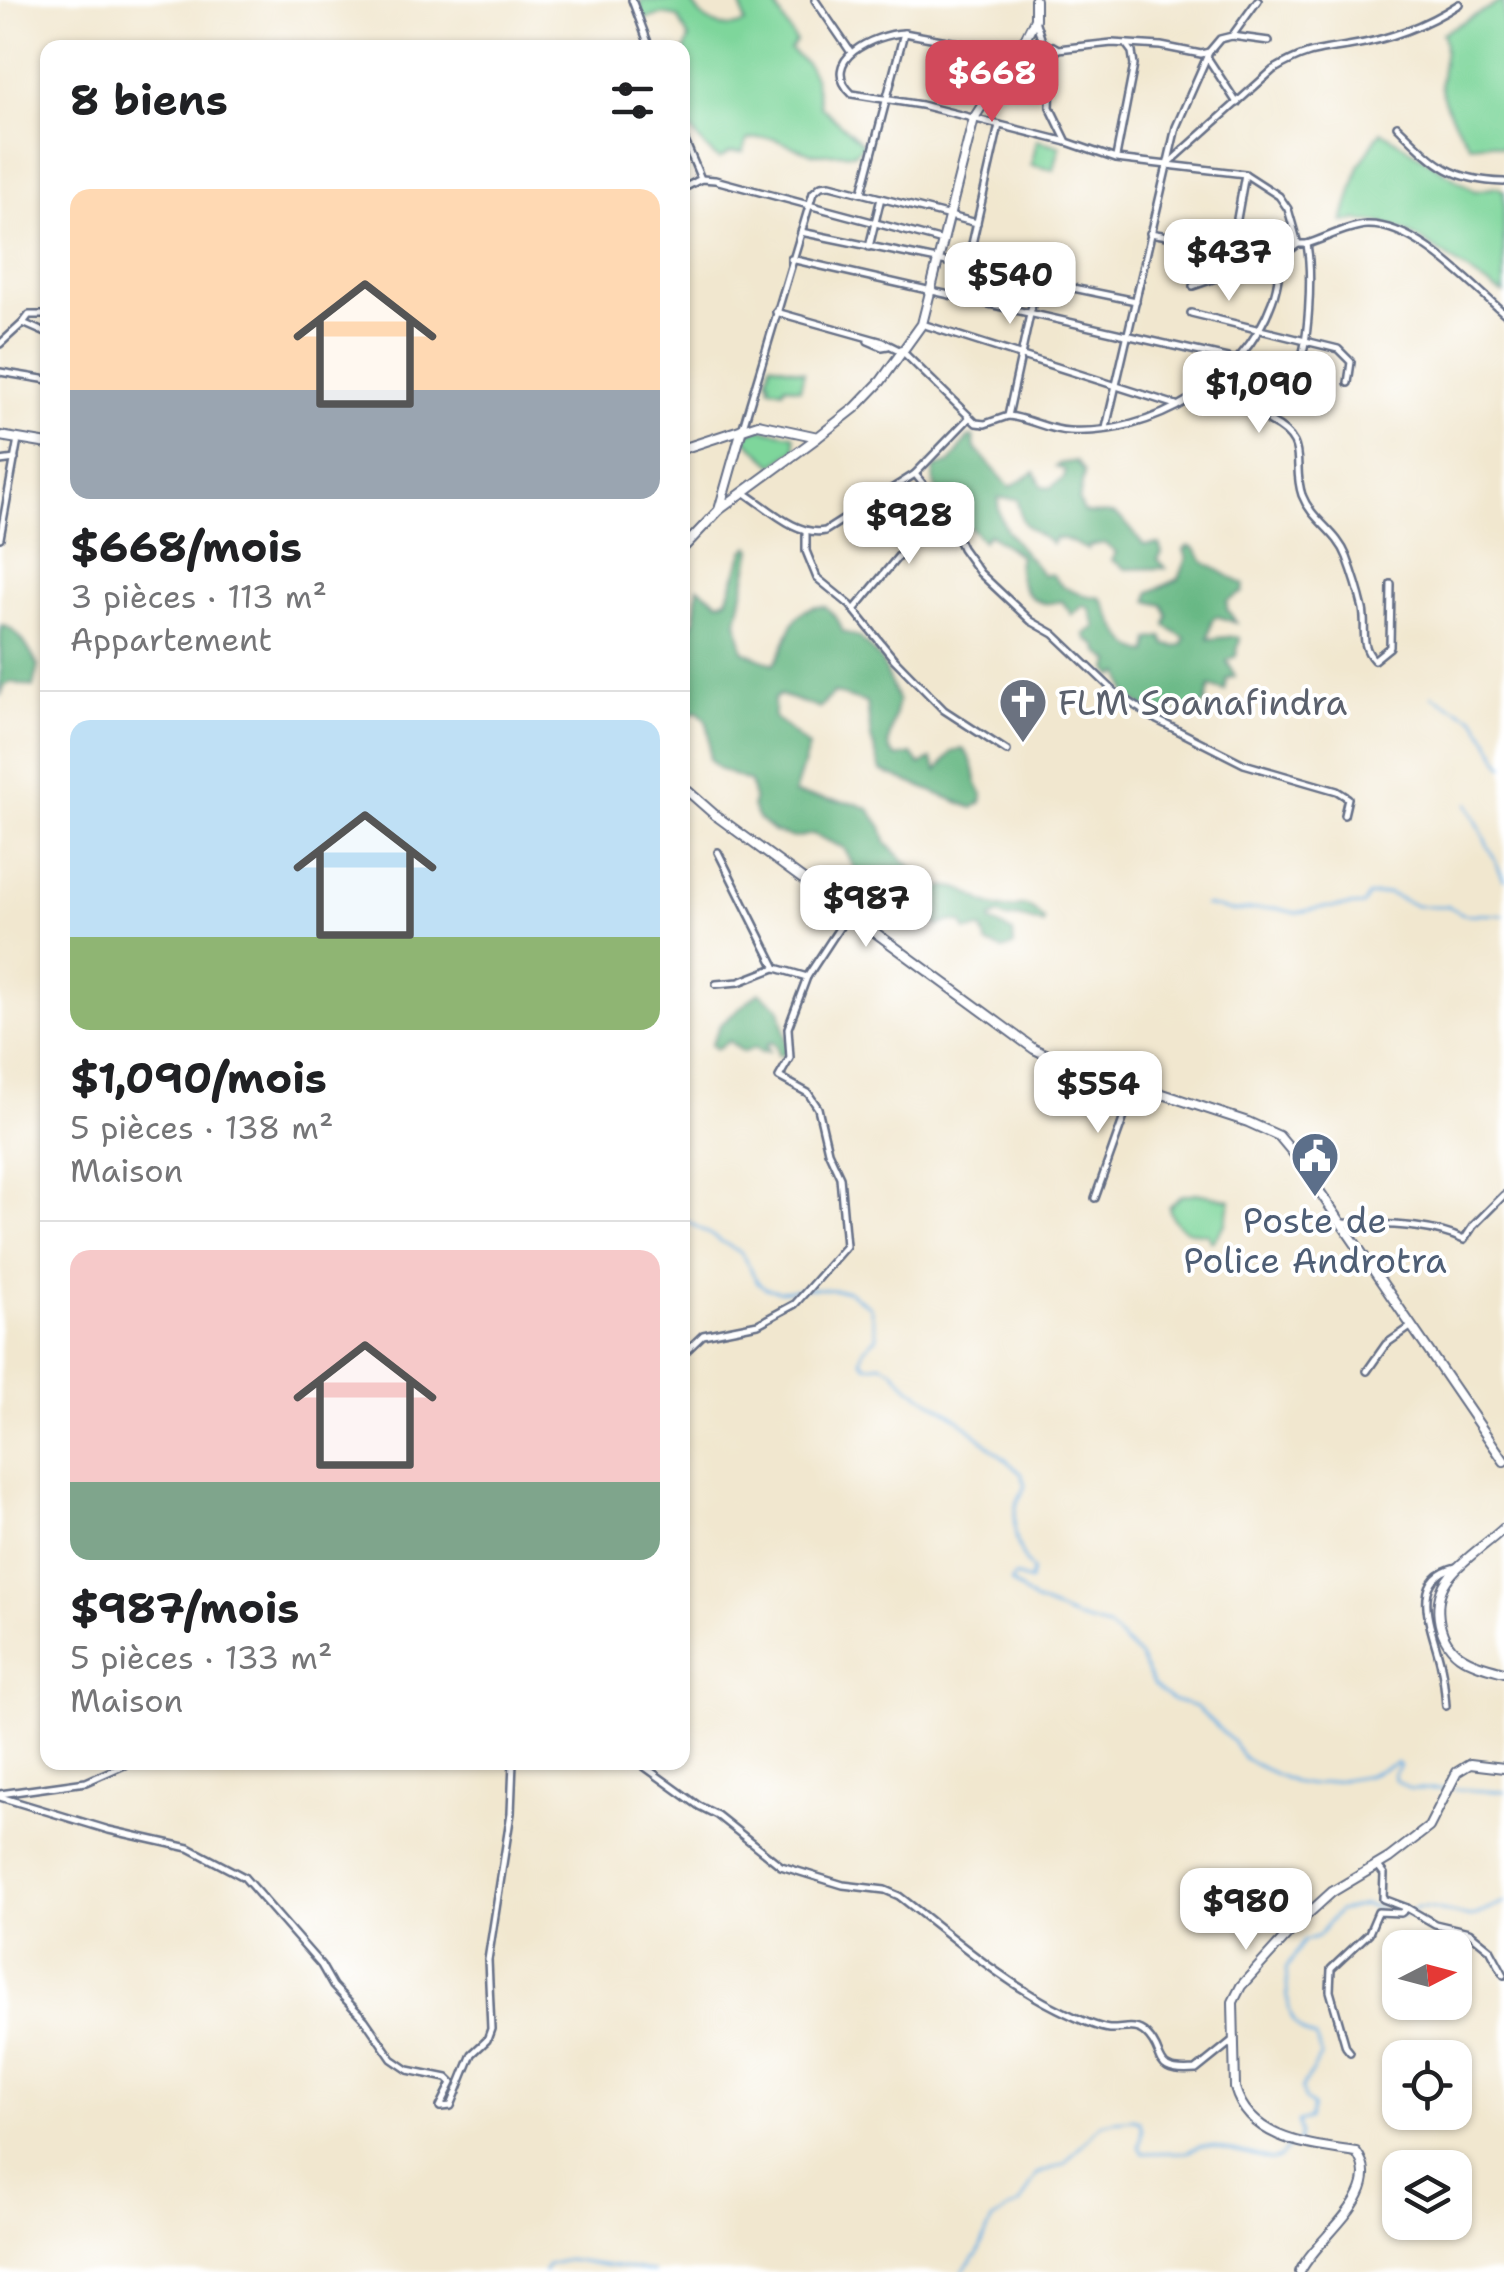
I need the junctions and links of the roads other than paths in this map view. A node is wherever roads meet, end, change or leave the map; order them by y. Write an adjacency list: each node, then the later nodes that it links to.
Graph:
1 (632, 0): 9 (street)
2 (815, 0): 15 (street)
3 (1035, 0): 6 (street)
4 (1258, 0): 8 (street)
5 (1459, 4): 18 (street)
6 (1035, 19): 11 (street); 13 (street)
7 (904, 33): 13 (street); 15 (street); 17 (street)
8 (1232, 36): 10 (street); 16 (street)
9 (647, 40)
10 (1269, 40)
11 (1042, 41): 13 (street); 14 (street)
12 (1126, 44): 14 (street); 16 (street); 24 (street)
13 (1022, 45): 19 (street)
14 (1054, 50): 22 (street)
15 (850, 52): 17 (street)
16 (1208, 55): 18 (street); 25 (street)
17 (887, 98): 19 (street); 30 (street)
18 (1237, 103): 25 (street)
19 (974, 118): 20 (street); 33 (street)
20 (1000, 125): 22 (street); 35 (street)
21 (1397, 126): 28 (street)
22 (1067, 142): 24 (street)
23 (690, 153): 27 (street)
24 (1116, 158): 25 (street)
25 (1166, 166): 26 (street); 37 (street)
26 (1245, 174): 39 (street); 42 (street)
27 (701, 180): 29 (street); 32 (street)
28 (1504, 182)
29 (690, 186)
30 (862, 192): 31 (street); 32 (street)
31 (881, 198): 33 (street); 34 (street)
32 (807, 205): 34 (street); 36 (street)
33 (950, 216): 35 (street); 38 (street)
34 (875, 223): 38 (street); 41 (street)
35 (977, 224): 47 (street)
36 (799, 232): 41 (street); 45 (street)
37 (1150, 233): 42 (street); 52 (street)
38 (943, 241): 46 (street)
39 (1298, 244): 40 (street); 43 (street)
40 (1308, 244): 56 (street); 63 (street)
41 (869, 247): 46 (street)
42 (1232, 247): 44 (street)
43 (1281, 257): 44 (street); 60 (street)
44 (1270, 259): 49 (street)
45 (791, 260): 50 (street); 53 (street)
46 (938, 261): 47 (street); 50 (street)
47 (967, 267): 48 (street); 51 (street)
48 (1037, 282): 52 (street); 55 (street)
49 (1194, 286)
50 (931, 291): 51 (street); 59 (street)
51 (960, 298): 55 (street)
52 (1136, 301): 62 (street)
53 (776, 312): 65 (street); 76 (street)
54 (1191, 313): 60 (street)
55 (1030, 314): 62 (street); 66 (street)
56 (1504, 314)
57 (40, 315): 58 (street)
58 (23, 323): 61 (street); 64 (street)
59 (922, 324): 65 (street); 66 (street)
60 (1260, 328): 63 (street); 67 (street)
61 (40, 330)
62 (1128, 334): 67 (street); 71 (street)
63 (1304, 340): 70 (street); 93 (street)
64 (0, 344)
65 (903, 352): 74 (street); 79 (street)
66 (1021, 356): 71 (street); 73 (street)
67 (1236, 360): 72 (street)
68 (0, 372): 69 (street)
69 (40, 379)
70 (1348, 383)
71 (1116, 386): 72 (street); 75 (street)
72 (1176, 405): 75 (street)
73 (1008, 416): 74 (street); 75 (street)
74 (969, 418): 86 (street)
75 (1106, 428)
76 (742, 429): 77 (street); 82 (street); 89 (street)
77 (798, 432): 79 (street); 83 (street)
78 (0, 436): 80 (street)
79 (818, 437): 83 (street)
80 (18, 439): 81 (street); 84 (street)
81 (40, 443)
82 (690, 447)
83 (800, 450): 87 (street)
84 (15, 459): 85 (street); 91 (street)
85 (0, 461)
86 (915, 474): 90 (street); 97 (street)
87 (746, 490): 89 (street); 90 (street)
88 (938, 507): 94 (street)
89 (718, 510): 92 (street)
90 (806, 531): 94 (street)
91 (0, 538)
92 (690, 540)
93 (1391, 584)
94 (854, 610): 95 (street)
95 (1006, 752)
96 (690, 793): 99 (street)
97 (1344, 815)
98 (718, 852): 100 (street)
99 (849, 913): 101 (street); 103 (street)
100 (776, 968): 101 (street); 102 (street)
101 (807, 977): 108 (street)
102 (716, 984)
103 (1135, 1086): 105 (street); 106 (street)
104 (1504, 1195): 106 (street)
105 (1095, 1198)
106 (1340, 1223): 107 (street)
107 (1412, 1326): 109 (street); 110 (street)
108 (690, 1348)
109 (1367, 1371)
110 (1504, 1461)
111 (1504, 1528): 112 (street)
112 (1459, 1566): 113 (street); 114 (street)
113 (1504, 1672)
114 (1446, 1706)
115 (1504, 1768): 120 (street)
116 (113, 1770): 119 (street)
117 (513, 1770): 119 (street)
118 (650, 1770): 123 (street)
119 (0, 1795)
120 (1376, 1865): 121 (street); 123 (street)
121 (1407, 1908): 122 (street); 124 (street)
122 (1504, 1975)
123 (1232, 2041): 125 (street)
124 (1350, 2052)
125 (1300, 2272)

